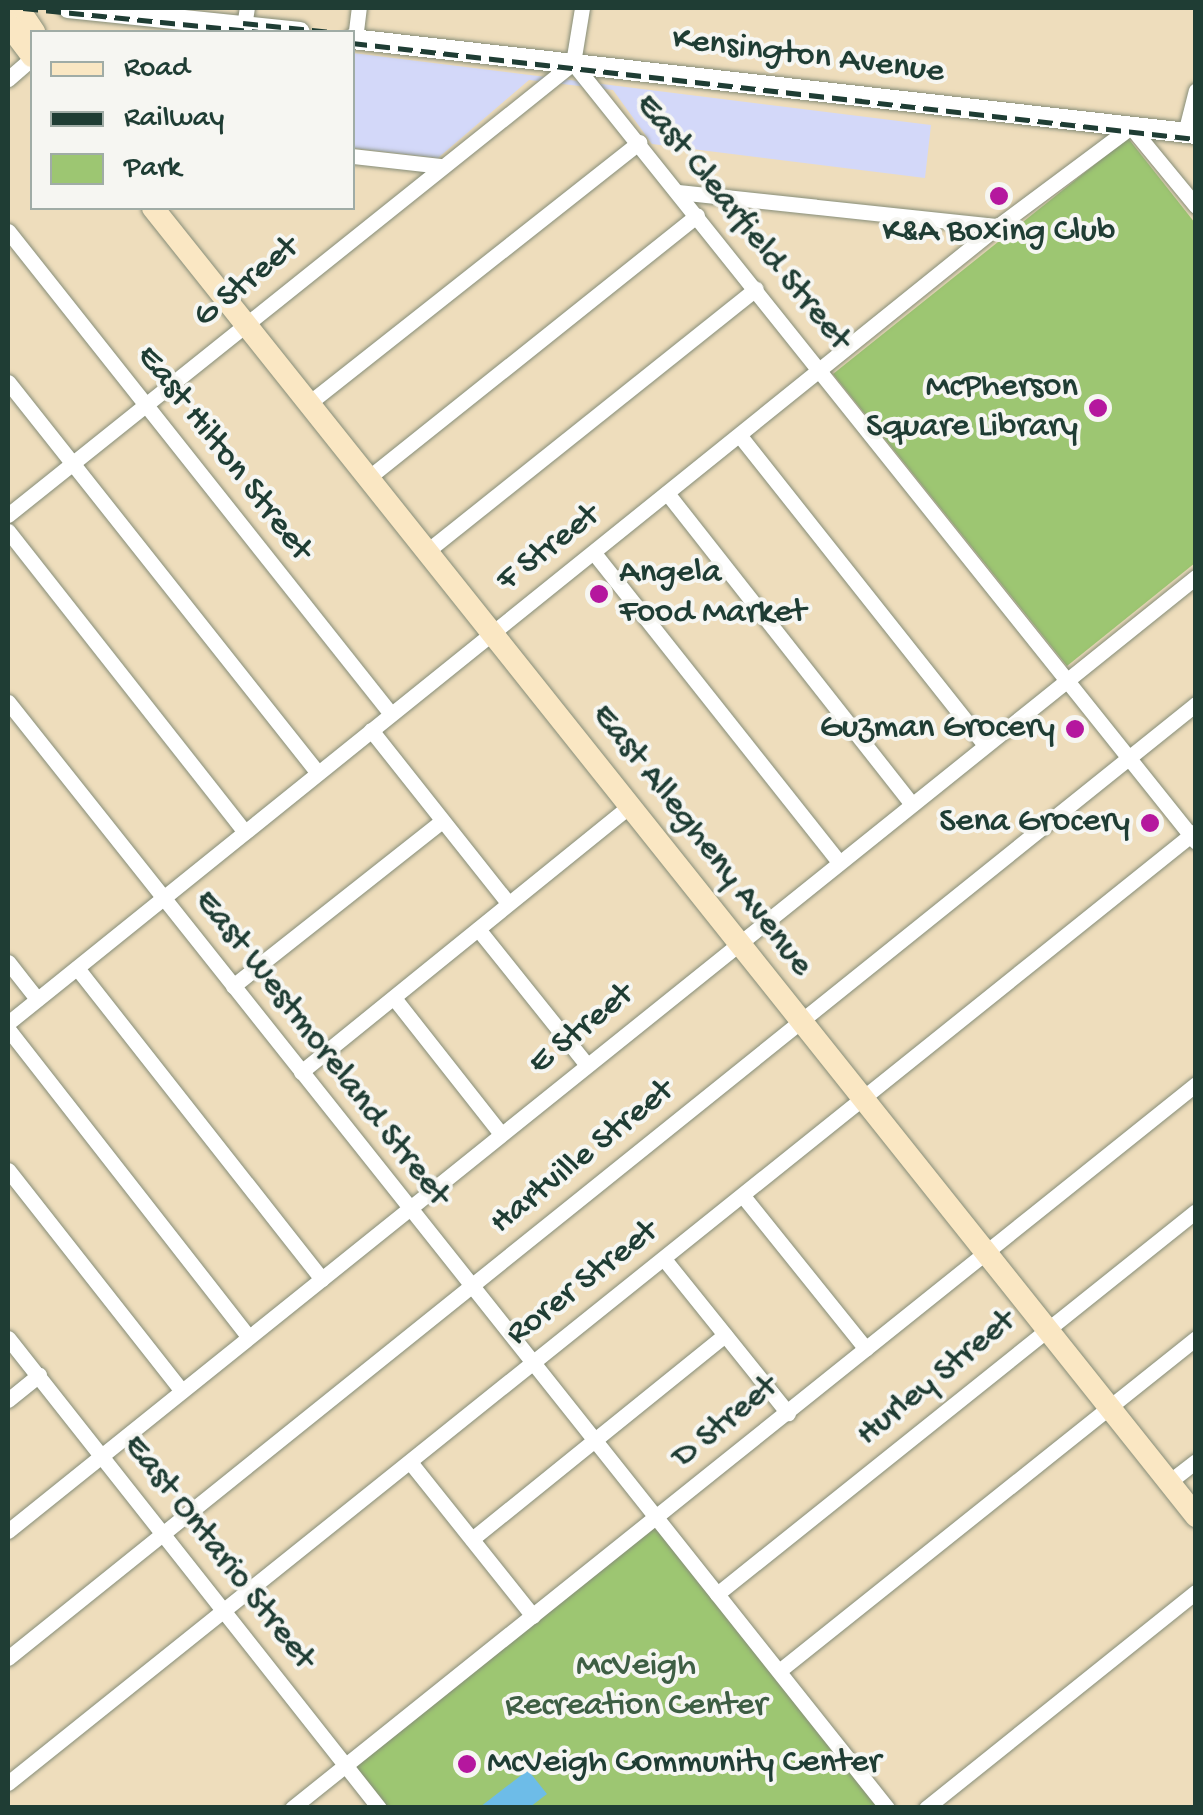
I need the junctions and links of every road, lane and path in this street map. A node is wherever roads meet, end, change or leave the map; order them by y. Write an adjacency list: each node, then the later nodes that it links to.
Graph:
1 (18, 8): 8 (main road)
2 (68, 8): 5 (street)
3 (360, 8): 10 (street)
4 (582, 8): 14 (street)
5 (136, 12): 6 (street)
6 (245, 17): 9 (street)
7 (8, 24): 12 (main road)
8 (33, 30)
9 (293, 30)
10 (355, 34)
11 (355, 39): 14 (street, Kensington Avenue)
12 (30, 54)
13 (30, 59): 15 (street)
14 (573, 63): 17 (street, Kensington Avenue); 19 (street, East Clearfield Street); 21 (street, G Street)
15 (8, 79)
16 (1196, 90): 18 (street)
17 (1130, 127): 18 (street, Kensington Avenue); 23 (street); 26 (street, F Street)
18 (1190, 134)
19 (639, 142): 22 (street, East Clearfield Street); 32 (street)
20 (355, 156): 21 (street)
21 (441, 166): 29 (street, G Street)
22 (678, 192): 25 (street, East Clearfield Street); 26 (street)
23 (1196, 206)
24 (155, 210): 29 (main road, East Allegheny Avenue)
25 (697, 214): 28 (street, East Clearfield Street); 36 (street)
26 (998, 226): 30 (street, F Street)
27 (8, 231): 33 (street, East Hilton Street)
28 (756, 289): 30 (street, East Clearfield Street); 40 (street)
29 (246, 323): 32 (main road, East Allegheny Avenue); 33 (street, G Street)
30 (822, 370): 34 (street, F Street); 44 (street, East Clearfield Street)
31 (8, 382): 35 (street)
32 (309, 403): 36 (main road, East Allegheny Avenue)
33 (145, 404): 35 (street, G Street); 47 (street, East Hilton Street)
34 (740, 436): 37 (street, F Street); 49 (street)
35 (72, 464): 38 (street, G Street); 51 (street)
36 (368, 478): 40 (main road, East Allegheny Avenue)
37 (667, 493): 41 (street, F Street); 52 (street)
38 (8, 515)
39 (8, 531): 55 (street)
40 (426, 552): 43 (main road, East Allegheny Avenue)
41 (594, 553): 43 (street, F Street); 57 (street)
42 (1196, 578): 44 (street, E Street)
43 (492, 632): 47 (street, F Street); 53 (main road, East Allegheny Avenue)
44 (1066, 680): 49 (street, E Street); 50 (street, East Clearfield Street)
45 (8, 702): 58 (street, East Westmoreland Street)
46 (1196, 704): 50 (street, Hartville Street)
47 (391, 714): 48 (street, F Street)
48 (371, 730): 51 (street, F Street); 54 (street)
49 (985, 745): 52 (street, E Street)
50 (1128, 758): 56 (street, East Clearfield Street); 67 (street, Hartville Street)
51 (317, 772): 55 (street, F Street)
52 (912, 804): 57 (street, E Street)
53 (630, 806): 59 (street); 61 (main road, East Allegheny Avenue)
54 (442, 821): 59 (street); 64 (street)
55 (245, 832): 58 (street, F Street)
56 (1194, 836): 72 (street, Rorer Street)
57 (839, 862): 61 (street, E Street)
58 (163, 899): 63 (street, F Street); 64 (street, East Westmoreland Street)
59 (508, 904): 60 (street)
60 (478, 929): 65 (street); 69 (street)
61 (739, 943): 67 (main road, East Allegheny Avenue); 69 (street, E Street)
62 (8, 962): 66 (street)
63 (77, 968): 66 (street, F Street); 80 (street)
64 (233, 986): 70 (street, East Westmoreland Street)
65 (394, 998): 70 (street); 73 (street)
66 (37, 999): 68 (street, F Street)
67 (798, 1022): 72 (main road, East Allegheny Avenue); 81 (street, Hartville Street)
68 (8, 1026): 84 (street)
69 (586, 1064): 73 (street, E Street)
70 (302, 1072): 76 (street, East Westmoreland Street)
71 (1196, 1084): 78 (street, D Street)
72 (860, 1099): 75 (street, Rorer Street); 78 (main road, East Allegheny Avenue)
73 (501, 1134): 76 (street, E Street)
74 (8, 1170): 90 (street)
75 (743, 1196): 79 (street, Rorer Street); 87 (street)
76 (409, 1208): 80 (street, E Street); 81 (street, East Westmoreland Street)
77 (1196, 1211): 82 (street, Hurley Street)
78 (984, 1252): 82 (main road, East Allegheny Avenue); 87 (street, D Street)
79 (664, 1259): 83 (street); 88 (street, Rorer Street)
80 (322, 1279): 84 (street, E Street)
81 (470, 1287): 88 (street, East Westmoreland Street); 102 (street, Hartville Street)
82 (1045, 1331): 92 (main road, East Allegheny Avenue); 105 (street, Hurley Street)
83 (725, 1335): 93 (street); 94 (street)
84 (249, 1337): 90 (street, E Street)
85 (8, 1338): 89 (street, East Ontario Street)
86 (1196, 1338): 92 (street)
87 (866, 1349): 93 (street, D Street)
88 (532, 1362): 94 (street, East Westmoreland Street); 97 (street, Rorer Street)
89 (39, 1376): 91 (street); 95 (street, East Ontario Street)
90 (182, 1391): 95 (street, E Street)
91 (8, 1400)
92 (1108, 1408): 98 (main road, East Allegheny Avenue); 109 (street)
93 (788, 1412): 100 (street, D Street)
94 (594, 1438): 100 (street, East Westmoreland Street); 103 (street)
95 (103, 1456): 101 (street, E Street); 102 (street, East Ontario Street)
96 (1196, 1460): 98 (street)
97 (410, 1462): 103 (street); 106 (street, Rorer Street)
98 (1168, 1482): 99 (main road, East Allegheny Avenue)
99 (1196, 1516)
100 (656, 1518): 105 (street, East Westmoreland Street); 107 (street, D Street)
101 (8, 1531)
102 (162, 1534): 106 (street, East Ontario Street); 108 (street, Hartville Street)
103 (472, 1539): 107 (street)
104 (1196, 1592): 115 (street)
105 (717, 1594): 109 (street, East Westmoreland Street)
106 (224, 1610): 110 (street, East Ontario Street); 111 (street, Rorer Street)
107 (533, 1616): 110 (street, D Street)
108 (8, 1658)
109 (779, 1671): 114 (street, East Westmoreland Street)
110 (345, 1765): 112 (street, D Street); 113 (street, East Ontario Street)
111 (8, 1783)
112 (292, 1808)
113 (379, 1808)
114 (887, 1808)
115 (926, 1808)

